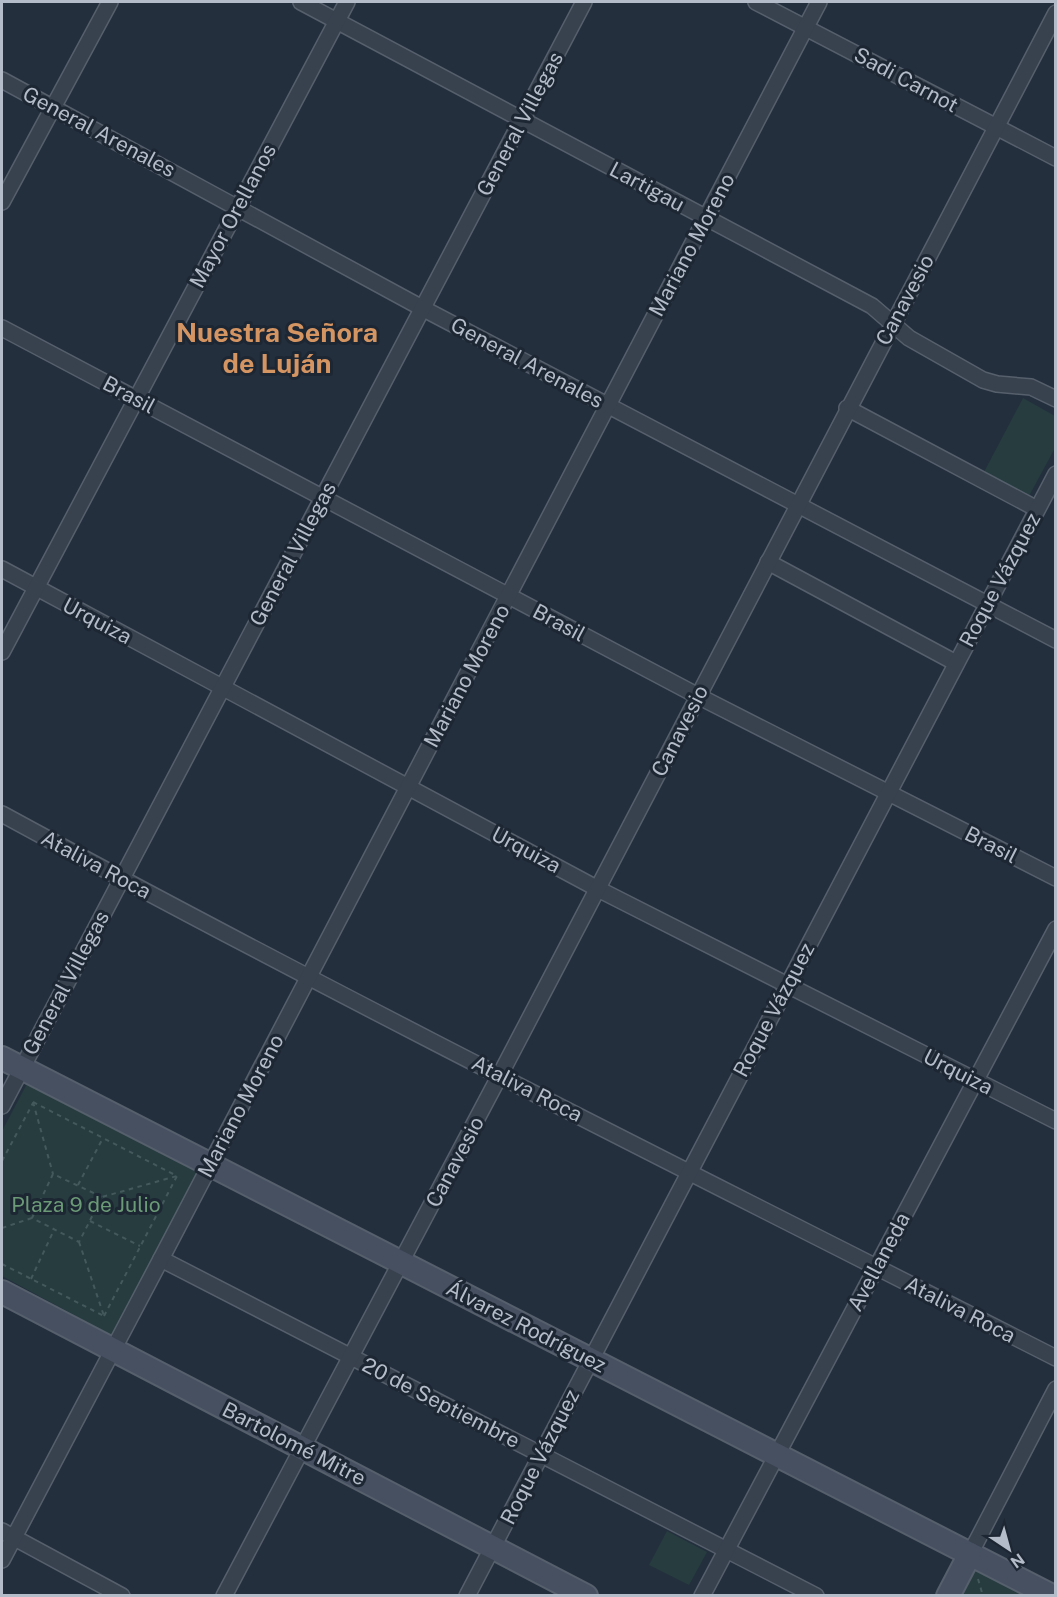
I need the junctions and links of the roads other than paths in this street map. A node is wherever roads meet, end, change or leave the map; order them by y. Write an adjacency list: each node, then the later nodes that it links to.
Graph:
1 (110, 2): 11 (street)
2 (301, 2): 8 (street, Lartigau)
3 (347, 2): 8 (street, Mayor Orellanos)
4 (584, 2): 12 (street, General Villegas)
5 (756, 2): 9 (street, Sadi Carnot)
6 (819, 2): 9 (street, Mariano Moreno)
7 (1056, 13): 13 (street, Canavesio)
8 (337, 21): 12 (street, Lartigau); 16 (street, Mayor Orellanos)
9 (806, 28): 13 (street, Sadi Carnot); 17 (street, Mariano Moreno)
10 (2, 80): 11 (street, General Arenales)
11 (52, 108): 15 (street); 16 (street, General Arenales)
12 (521, 120): 17 (street, Lartigau); 18 (street, General Villegas)
13 (996, 127): 14 (street, Sadi Carnot); 19 (street, Canavesio)
14 (1056, 158)
15 (2, 202)
16 (238, 207): 18 (street, General Arenales); 21 (street, Mayor Orellanos)
17 (706, 218): 19 (street, Lartigau); 23 (street, Mariano Moreno)
18 (422, 308): 23 (street, General Arenales); 26 (street, General Villegas)
19 (891, 325): 22 (street, Lartigau); 24 (street, Canavesio)
20 (2, 328): 21 (street, Brasil)
21 (136, 399): 26 (street, Brasil); 31 (street, Mayor Orellanos)
22 (1056, 399)
23 (608, 406): 27 (street, General Arenales); 32 (street, Mariano Moreno)
24 (848, 408): 27 (street, Canavesio); 28 (street)
25 (1056, 474): 28 (street, Roque Vázquez)
26 (322, 498): 32 (street, Brasil); 37 (street, General Villegas)
27 (797, 505): 29 (street, Canavesio); 33 (street, General Arenales)
28 (1037, 509): 33 (street, Roque Vázquez)
29 (768, 562): 36 (street); 38 (street, Canavesio)
30 (2, 569): 31 (street, Urquiza)
31 (36, 588): 35 (street, Mayor Orellanos); 37 (street, Urquiza)
32 (508, 596): 38 (street, Brasil); 39 (street, Mariano Moreno)
33 (987, 604): 34 (street, General Arenales); 36 (street, Roque Vázquez)
34 (1056, 640)
35 (2, 652)
36 (956, 663): 40 (street, Roque Vázquez)
37 (222, 688): 39 (street, Urquiza); 43 (street, General Villegas)
38 (698, 696): 40 (street, Brasil); 44 (street, Canavesio)
39 (408, 787): 44 (street, Urquiza); 46 (street, Mariano Moreno)
40 (888, 793): 42 (street, Brasil); 47 (street, Roque Vázquez)
41 (2, 814): 43 (street, Ataliva Roca)
42 (1056, 878)
43 (121, 879): 46 (street, Ataliva Roca); 48 (street, General Villegas)
44 (598, 889): 47 (street, Urquiza); 49 (street, Canavesio)
45 (1056, 929): 50 (street, Avellaneda)
46 (309, 976): 49 (street, Ataliva Roca); 53 (street, Mariano Moreno)
47 (787, 985): 50 (street, Urquiza); 54 (street, Roque Vázquez)
48 (11, 1063): 51 (street, General Villegas); 53 (main road, Álvarez Rodríguez)
49 (500, 1076): 54 (street, Ataliva Roca); 56 (street, Canavesio)
50 (975, 1080): 52 (street, Urquiza); 57 (street, Avellaneda)
51 (2, 1106)
52 (1056, 1121)
53 (210, 1165): 55 (street, Mariano Moreno); 56 (main road, Álvarez Rodríguez)
54 (689, 1172): 57 (street, Ataliva Roca); 62 (street, Roque Vázquez)
55 (161, 1259): 59 (street, Mariano Moreno); 60 (street, 20 de Septiembre)
56 (401, 1263): 60 (street, Canavesio); 62 (main road, Álvarez Rodríguez)
57 (876, 1267): 61 (street, Ataliva Roca); 66 (street, Avellaneda)
58 (2, 1292): 59 (main road, Bartolomé Mitre)
59 (114, 1350): 64 (main road, Bartolomé Mitre); 67 (street, Mariano Moreno)
60 (351, 1357): 64 (street, Canavesio); 65 (street, 20 de Septiembre)
61 (1056, 1358)
62 (590, 1360): 65 (street, Roque Vázquez); 66 (main road, Álvarez Rodríguez)
63 (1056, 1389): 70 (street)
64 (303, 1448): 68 (main road, Bartolomé Mitre); 73 (street, Canavesio)
65 (541, 1454): 68 (street, Roque Vázquez); 69 (street, 20 de Septiembre)
66 (776, 1456): 69 (street, Avellaneda); 70 (main road, Álvarez Rodríguez)
67 (7, 1534): 71 (street, Mariano Moreno); 72 (street)
68 (493, 1547): 74 (street, Roque Vázquez); 75 (main road, Bartolomé Mitre)
69 (727, 1550): 76 (street, Avellaneda); 77 (street, 20 de Septiembre)
70 (970, 1554): 78 (main road); 79 (main road, Álvarez Rodríguez)
71 (2, 1560)
72 (122, 1596)
73 (224, 1596)
74 (467, 1596)
75 (586, 1596)
76 (702, 1596)
77 (816, 1596)
78 (948, 1596)
79 (1052, 1596)

